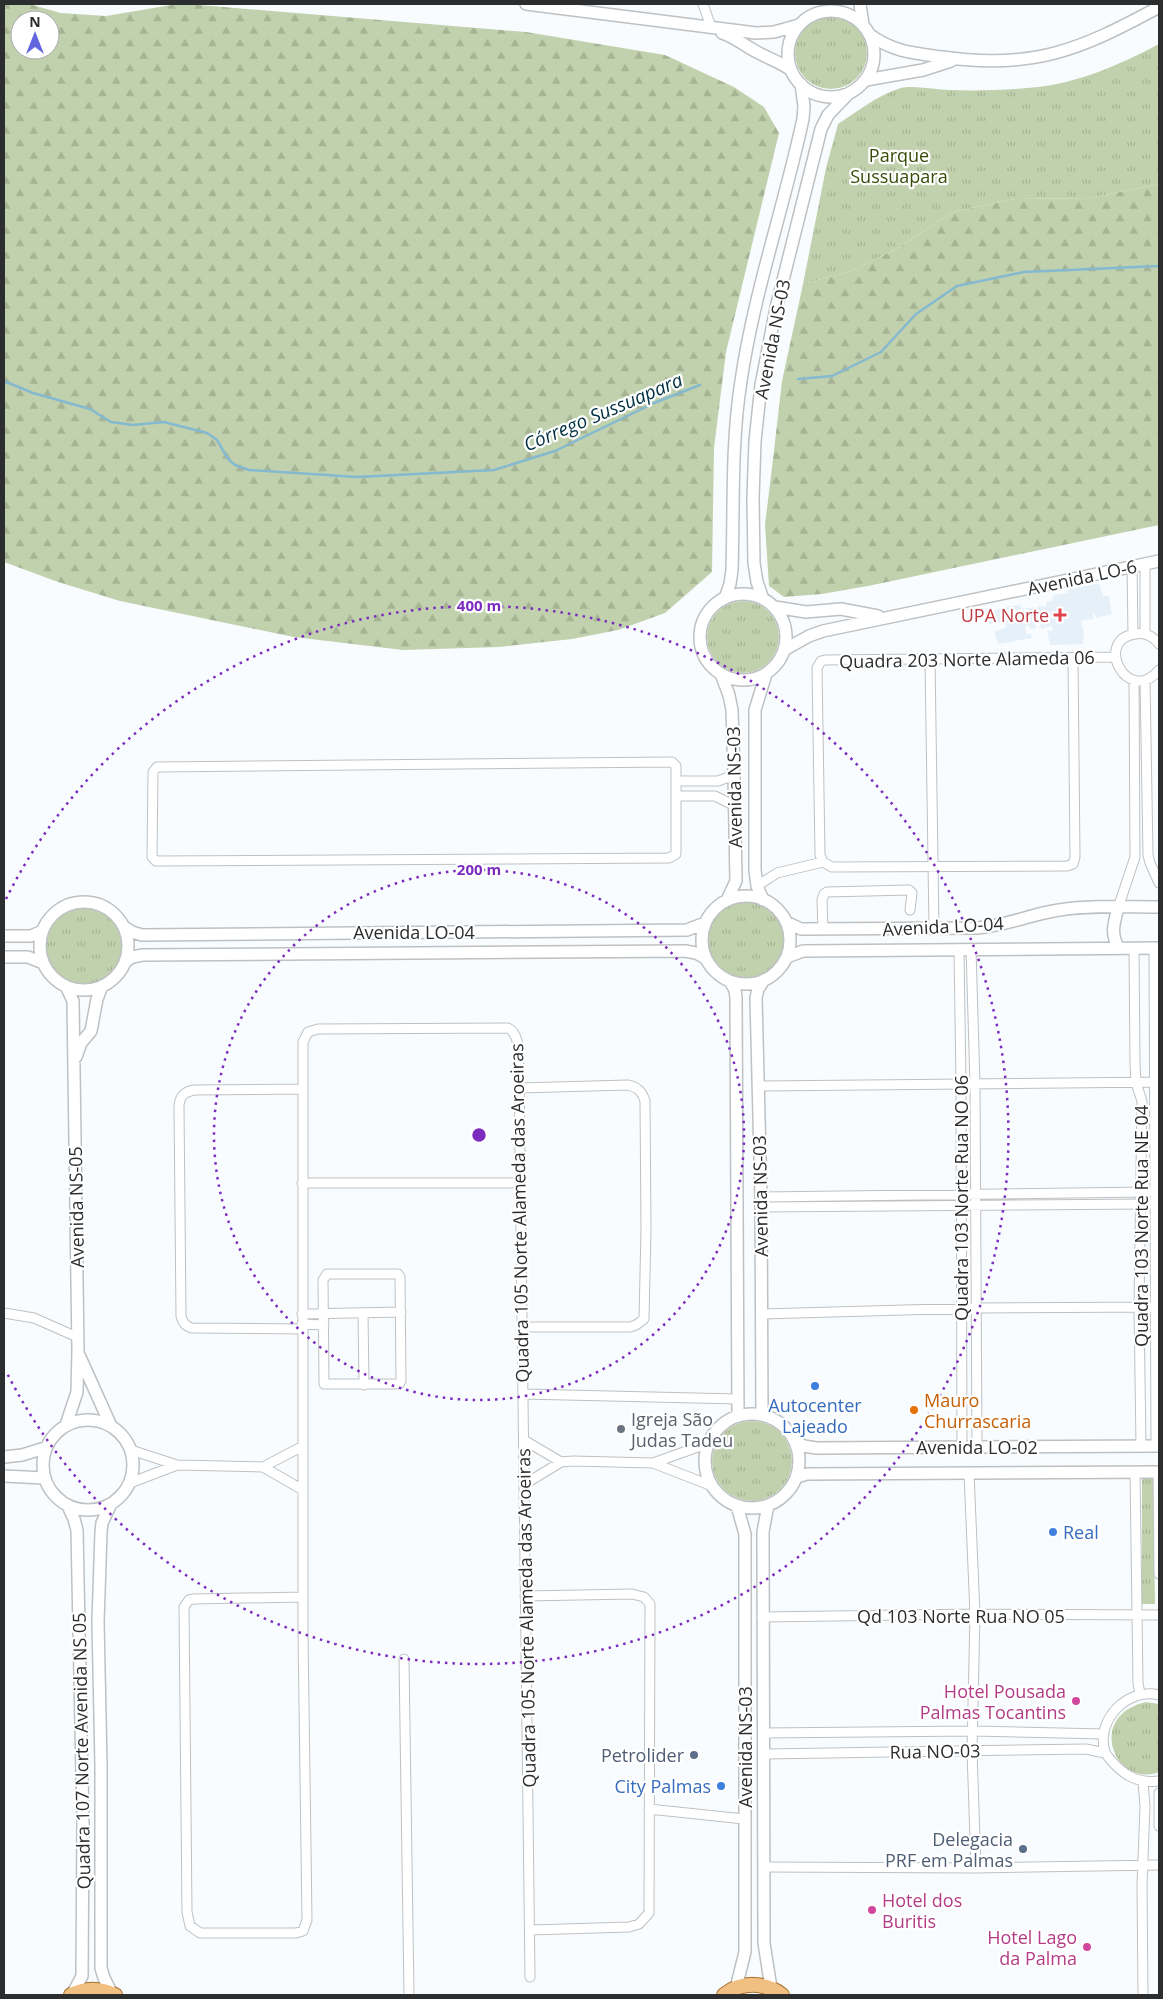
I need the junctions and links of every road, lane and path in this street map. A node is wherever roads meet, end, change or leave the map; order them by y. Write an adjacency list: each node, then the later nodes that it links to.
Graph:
1 (526, 4): 8 (street)
2 (703, 4): 9 (street)
3 (823, 4): 6 (street)
4 (860, 4): 10 (street)
5 (1159, 8): 11 (street)
6 (815, 13): 7 (street); 10 (street)
7 (798, 25): 9 (street); 12 (street, Avenida NS-03)
8 (696, 26): 9 (street); 12 (street)
9 (711, 28)
10 (867, 30): 11 (street); 13 (street)
11 (959, 60): 13 (street)
12 (792, 71): 14 (street, Avenida NS-03)
13 (866, 80): 15 (street, Avenida NS-03)
14 (801, 84): 15 (street, Avenida NS-03); 19 (street, Avenida NS-03)
15 (849, 93): 20 (street, Avenida NS-03)
16 (1159, 561): 17 (street, Avenida LO-6)
17 (1145, 564): 18 (street, Avenida LO-6); 24 (street)
18 (1132, 566): 22 (street, Avenida LO-6); 23 (street)
19 (725, 598): 20 (street); 31 (street, Avenida NS-03)
20 (763, 599): 21 (street)
21 (775, 607): 22 (street); 26 (street)
22 (887, 617): 26 (street, Avenida LO-6)
23 (1133, 634): 24 (street); 27 (street)
24 (1145, 634): 25 (street)
25 (1159, 644)
26 (784, 650): 32 (street, Avenida NS-03)
27 (1116, 657): 28 (street, Quadra 203 Norte Alameda 06); 33 (street)
28 (1073, 658): 29 (street, Quadra 203 Norte Alameda 06); 40 (street)
29 (930, 659): 39 (street, Quadra 203 Norte Alameda 06); 40 (street)
30 (1159, 670): 34 (street)
31 (721, 674): 32 (street); 35 (street, Avenida NS-03)
32 (766, 674): 42 (street, Avenida NS-03)
33 (1134, 680): 34 (street); 46 (street)
34 (1145, 680): 41 (street)
35 (734, 775): 36 (street); 38 (street, Avenida NS-03)
36 (676, 781): 37 (street); 37 (street)
37 (676, 796): 38 (street)
38 (735, 806): 43 (street, Avenida NS-03)
39 (823, 862): 40 (street); 42 (street)
40 (932, 867): 52 (street)
41 (1159, 883)
42 (757, 886): 44 (street, Avenida NS-03)
43 (728, 900): 44 (street); 49 (street)
44 (763, 900): 48 (street, Avenida NS-03)
45 (1159, 907): 46 (street, Avenida LO-04)
46 (1118, 908): 52 (street, Avenida LO-04); 55 (street)
47 (910, 910): 51 (street)
48 (786, 922): 51 (street, Avenida LO-04); 61 (street)
49 (705, 923): 50 (street, Avenida LO-04); 62 (street)
50 (124, 927): 53 (street); 63 (street)
51 (824, 929): 52 (street, Avenida LO-04)
52 (934, 929)
53 (42, 931): 54 (street); 64 (street)
54 (4, 936)
55 (1119, 948): 56 (street, Avenida LO-04); 59 (street, Avenida LO-04)
56 (1134, 948): 57 (street, Avenida LO-04); 71 (street, Quadra 103 Norte Rua NE 04)
57 (1157, 948): 70 (street)
58 (959, 949): 59 (street, Avenida LO-04); 61 (street, Avenida LO-04); 72 (street, Quadra 103 Norte Rua NO 06)
59 (971, 949): 73 (street, Quadra 103 Norte Rua NO 06)
60 (4, 957): 64 (street)
61 (787, 957): 65 (street)
62 (705, 958): 63 (street, Avenida LO-04); 66 (street)
63 (125, 962): 68 (street)
64 (43, 963): 67 (street)
65 (764, 980): 66 (street); 74 (street, Avenida NS-03)
66 (730, 981): 105 (street, Avenida NS-03)
67 (66, 986): 68 (street); 69 (street, Avenida NS-05)
68 (102, 986): 69 (street, Avenida NS-05)
69 (74, 1063): 101 (street, Avenida NS-05)
70 (1157, 1082): 71 (street); 80 (street)
71 (1136, 1083): 73 (street); 79 (street, Quadra 103 Norte Rua NE 04)
72 (961, 1084): 73 (street); 74 (street); 81 (street, Quadra 103 Norte Rua NO 06)
73 (975, 1084): 82 (street, Quadra 103 Norte Rua NO 06)
74 (758, 1086): 83 (street, Avenida NS-03)
75 (519, 1088): 76 (street, Quadra 105 Norte Alameda das Aroeiras); 78 (street, Quadra 105 Norte Alameda das Aroeiras); 100 (street)
76 (302, 1089): 77 (street, Quadra 105 Norte Alameda das Aroeiras); 99 (street)
77 (302, 1183): 78 (street); 95 (street, Quadra 105 Norte Alameda das Aroeiras)
78 (521, 1183): 100 (street, Quadra 105 Norte Alameda das Aroeiras)
79 (1142, 1192): 80 (street); 82 (street); 84 (street, Quadra 103 Norte Rua NE 04)
80 (1157, 1192): 85 (street)
81 (962, 1193): 82 (street); 83 (street); 87 (street, Quadra 103 Norte Rua NO 06)
82 (974, 1193): 86 (street, Quadra 103 Norte Rua NO 06)
83 (761, 1202): 87 (street); 96 (street, Avenida NS-03)
84 (1142, 1204): 85 (street); 86 (street); 91 (street, Quadra 103 Norte Rua NE 04)
85 (1157, 1204): 88 (street)
86 (974, 1205): 87 (street); 90 (street, Quadra 103 Norte Rua NO 06)
87 (962, 1206): 89 (street, Quadra 103 Norte Rua NO 06)
88 (1157, 1307): 91 (street); 115 (street)
89 (961, 1308): 90 (street); 96 (street); 116 (street, Quadra 103 Norte Rua NO 06)
90 (976, 1308): 91 (street); 117 (street, Quadra 103 Norte Rua NO 06)
91 (1139, 1308): 114 (street, Quadra 103 Norte Rua NE 04)
92 (401, 1312): 94 (street); 97 (street); 103 (street)
93 (4, 1313): 101 (street)
94 (363, 1313): 97 (street); 103 (street)
95 (302, 1314): 97 (street); 99 (street, Quadra 105 Norte Alameda das Aroeiras)
96 (761, 1314): 107 (street, Avenida NS-03)
97 (324, 1315): 98 (street)
98 (324, 1325): 99 (street); 103 (street)
99 (302, 1326): 113 (street, Quadra 105 Norte Alameda das Aroeiras)
100 (523, 1327): 104 (street, Quadra 105 Norte Alameda das Aroeiras)
101 (77, 1337): 102 (street, Avenida NS-05)
102 (78, 1351): 108 (street); 109 (street)
103 (364, 1385)
104 (523, 1394): 105 (street); 110 (street, Quadra 105 Norte Alameda das Aroeiras)
105 (738, 1399): 106 (street, Avenida NS-03)
106 (738, 1415): 107 (street); 112 (street)
107 (762, 1415): 111 (street)
108 (66, 1425): 109 (street); 118 (street)
109 (111, 1426): 119 (street)
110 (524, 1440): 121 (street); 132 (street, Quadra 105 Norte Alameda das Aroeiras)
111 (796, 1442): 116 (street, Avenida LO-02); 129 (street)
112 (709, 1443): 122 (street); 133 (street)
113 (303, 1446): 124 (street); 134 (street, Quadra 105 Norte Alameda das Aroeiras)
114 (1141, 1446): 115 (street, Avenida LO-02); 117 (street, Avenida LO-02)
115 (1157, 1446)
116 (962, 1447): 117 (street, Avenida LO-02)
117 (977, 1447)
118 (46, 1448): 120 (street); 130 (street)
119 (131, 1450): 123 (street); 131 (street)
120 (4, 1457)
121 (560, 1462): 122 (street); 132 (street)
122 (653, 1463): 133 (street)
123 (177, 1465): 124 (street); 131 (street)
124 (263, 1467): 134 (street)
125 (1135, 1472): 126 (street, Avenida LO-02); 127 (street, Avenida LO-02); 143 (street)
126 (1159, 1472): 139 (street)
127 (969, 1473): 129 (street, Avenida LO-02); 142 (street)
128 (4, 1476): 130 (street)
129 (797, 1477): 138 (street)
130 (44, 1478): 136 (street)
131 (130, 1483): 135 (street)
132 (525, 1484): 140 (street, Quadra 105 Norte Alameda das Aroeiras)
133 (712, 1486): 137 (street)
134 (303, 1490): 141 (street, Quadra 105 Norte Alameda das Aroeiras)
135 (111, 1504): 136 (street); 169 (street, Quadra 107 Norte Avenida NS 05)
136 (68, 1506): 170 (street, Quadra 107 Norte Avenida NS 05)
137 (737, 1506): 138 (street); 159 (street, Avenida NS-03)
138 (768, 1506): 145 (street, Avenida NS-03)
139 (1159, 1574)
140 (526, 1596): 158 (street); 165 (street, Quadra 105 Norte Alameda das Aroeiras)
141 (303, 1597): 141 (street, Quadra 105 Norte Alameda das Aroeiras)
142 (975, 1614): 143 (street, Qd 103 Norte Rua NO 05); 145 (street, Qd 103 Norte Rua NO 05); 149 (street)
143 (1137, 1615): 144 (street, Qd 103 Norte Rua NO 05); 147 (street)
144 (1159, 1615)
145 (762, 1618): 150 (street, Avenida NS-03)
146 (404, 1660): 171 (street)
147 (1140, 1694): 148 (street); 151 (street)
148 (1159, 1695)
149 (973, 1731): 150 (street); 151 (street); 152 (street)
150 (764, 1732): 154 (street, Avenida NS-03)
151 (1104, 1734): 153 (street)
152 (972, 1750): 153 (street, Rua NO-03); 154 (street, Rua NO-03); 164 (street)
153 (1105, 1753): 156 (street)
154 (765, 1754): 163 (street, Avenida NS-03)
155 (1159, 1781): 156 (street)
156 (1143, 1782): 161 (street)
157 (1159, 1793): 160 (street)
158 (649, 1809): 159 (street); 165 (street)
159 (744, 1819): 167 (street, Avenida NS-03)
160 (1159, 1826)
161 (1143, 1865): 162 (street); 164 (street); 172 (street)
162 (1159, 1865)
163 (764, 1868): 164 (street); 168 (street, Avenida NS-03)
164 (976, 1868)
165 (530, 1930): 166 (street, Quadra 105 Norte Alameda das Aroeiras)
166 (530, 1977)
167 (730, 1992): 168 (main road)
168 (777, 1992)
169 (113, 1994): 170 (main road)
170 (71, 1995)
171 (409, 1995)
172 (1143, 1995)

